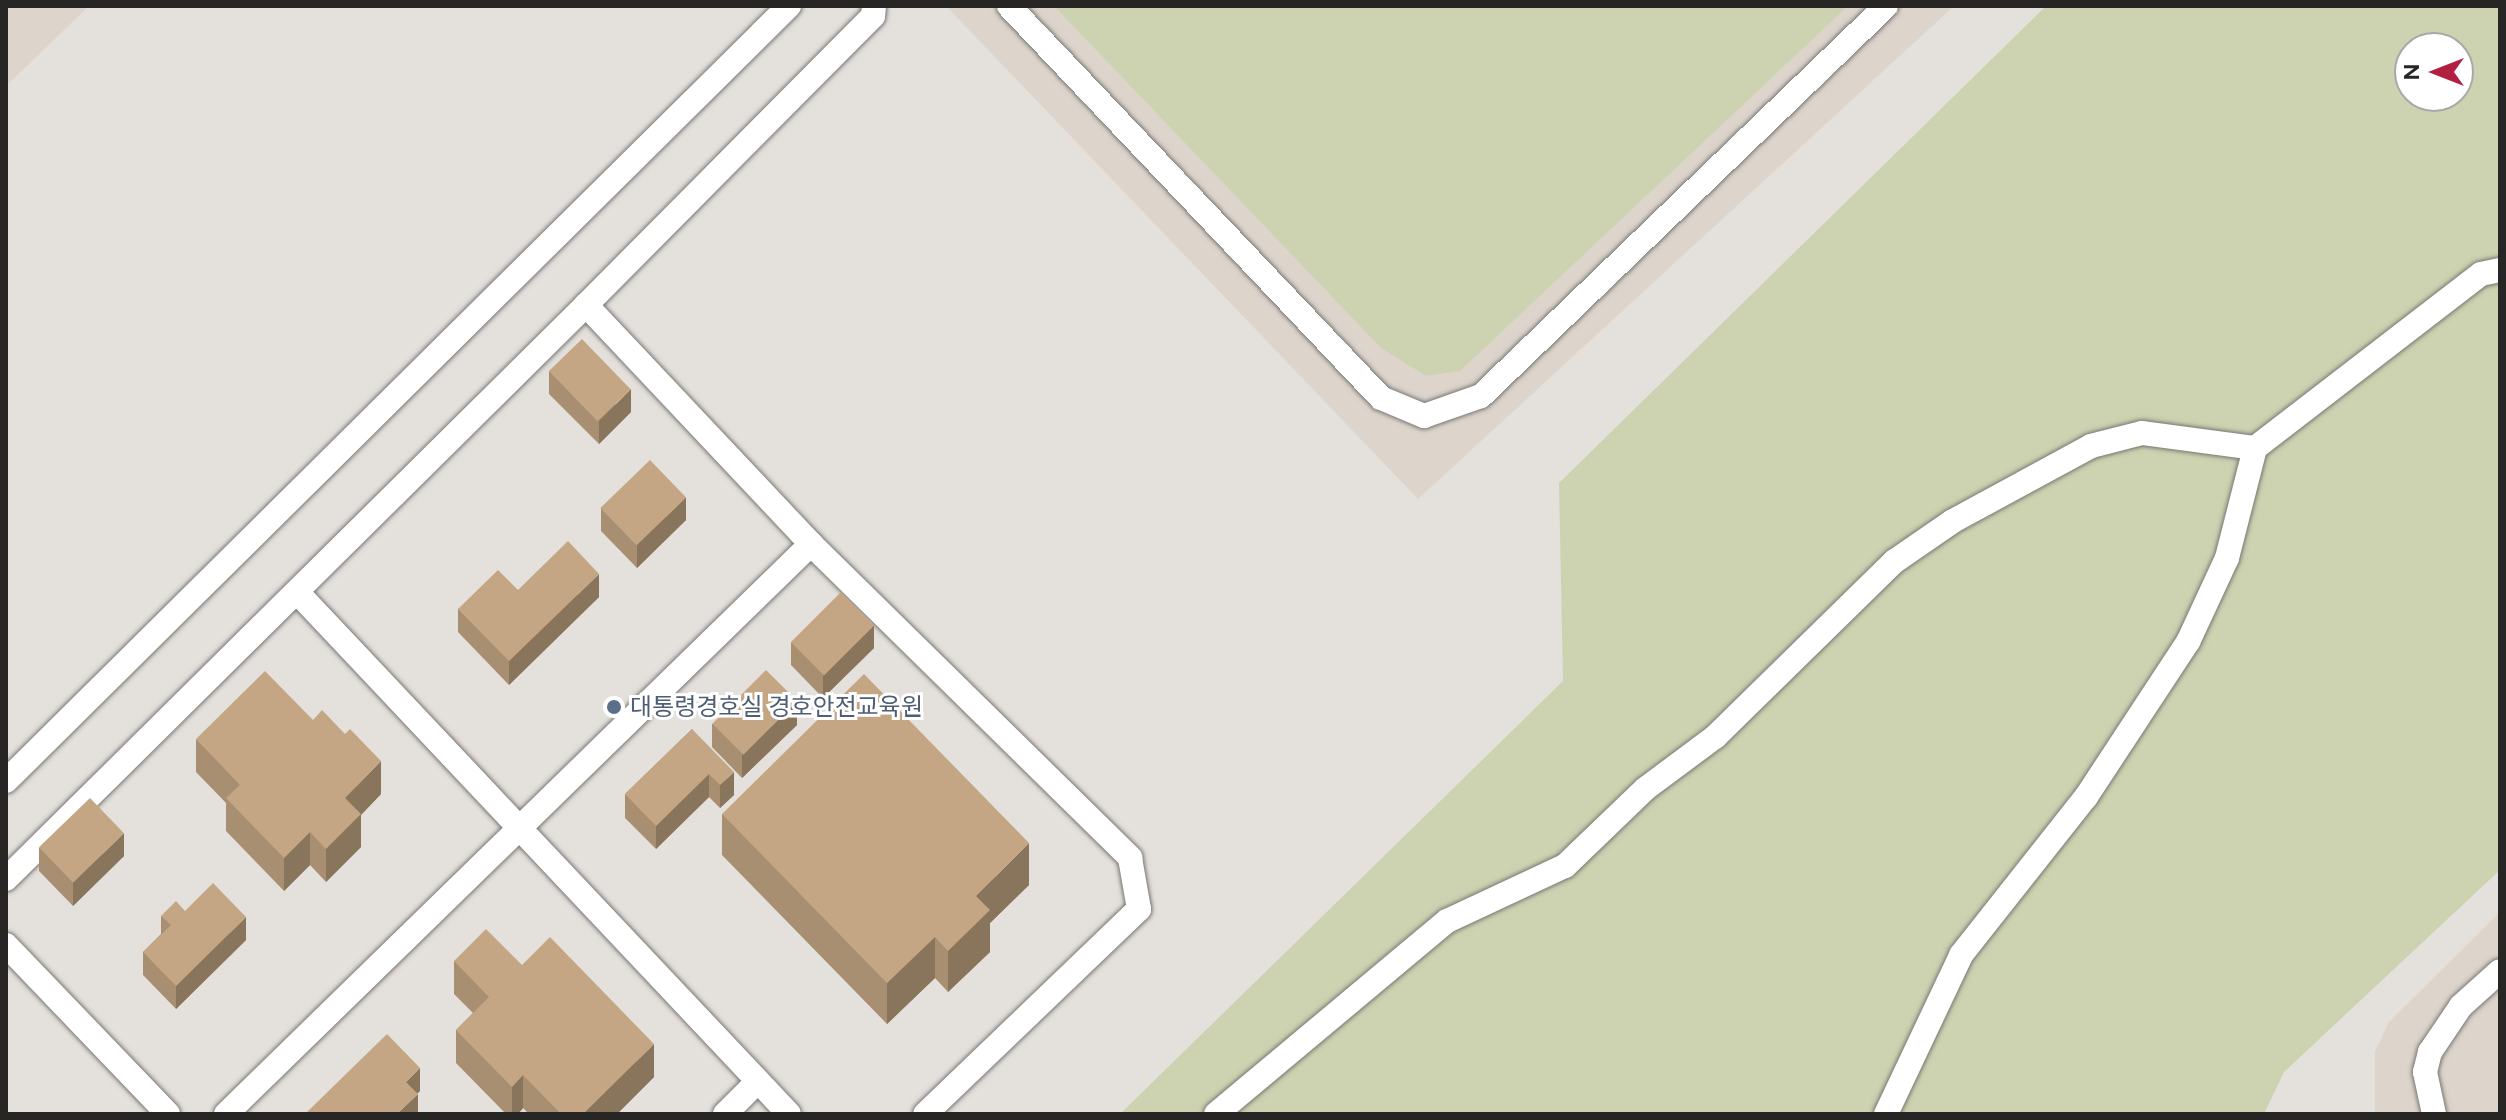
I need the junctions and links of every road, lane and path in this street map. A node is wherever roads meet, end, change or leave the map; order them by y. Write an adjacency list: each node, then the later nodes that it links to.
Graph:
1 (789, 6): 10 (lane)
2 (874, 6): 6 (lane)
3 (1009, 6): 4 (lane)
4 (1886, 6)
5 (2500, 270): 7 (lane)
6 (586, 305): 8 (lane); 9 (lane)
7 (2255, 448): 21 (lane); 22 (lane)
8 (811, 544): 11 (lane); 20 (lane)
9 (297, 592): 11 (lane); 12 (lane)
10 (6, 781)
11 (521, 827): 15 (lane); 17 (lane)
12 (6, 879)
13 (6, 945): 16 (lane)
14 (2500, 971): 23 (lane)
15 (756, 1083): 18 (lane); 19 (lane)
16 (168, 1114)
17 (226, 1114)
18 (725, 1114)
19 (789, 1114)
20 (925, 1114)
21 (1216, 1114)
22 (1886, 1114)
23 (2434, 1114)

